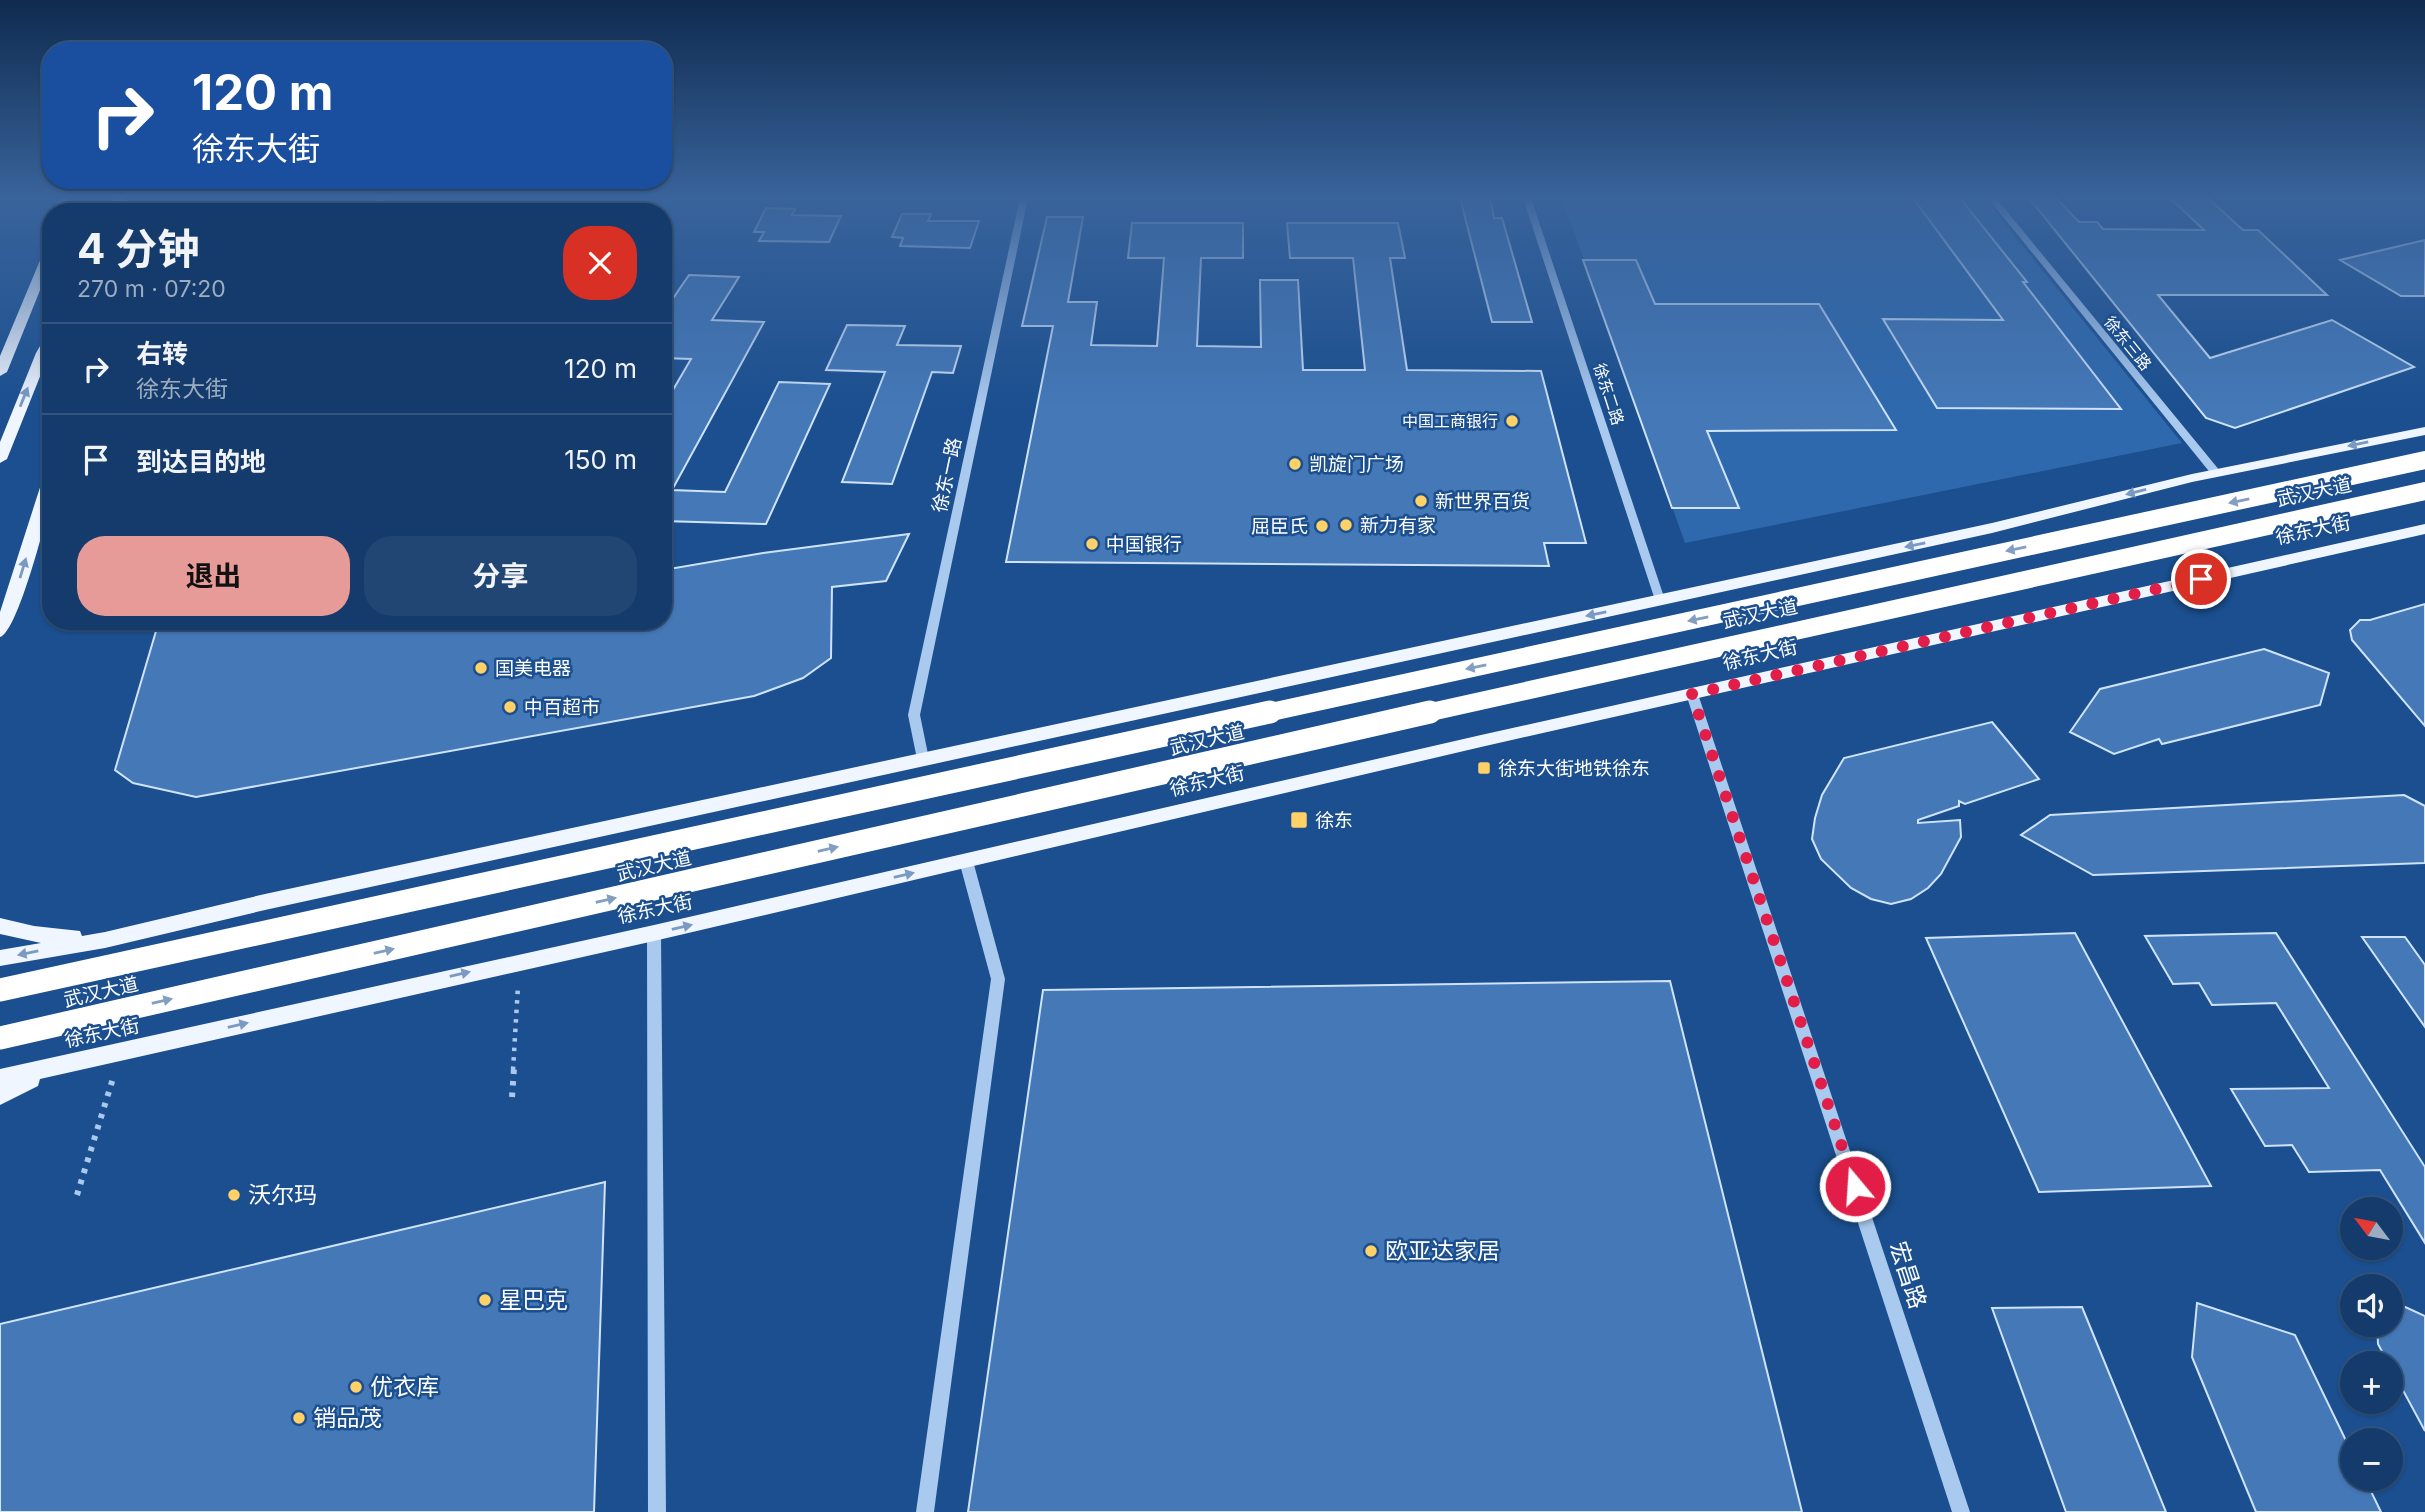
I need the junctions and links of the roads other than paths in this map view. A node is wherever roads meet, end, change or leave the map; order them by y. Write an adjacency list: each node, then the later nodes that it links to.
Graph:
1 (42, 269): 6 (main road)
2 (1009, 269): 19 (street, 徐东一路)
3 (1550, 269): 16 (street, 徐东二路)
4 (2049, 269): 12 (street, 徐东三路)
5 (42, 270): 8 (main road)
6 (0, 352)
7 (42, 353): 10 (main road, one-way to 7)
8 (0, 372)
9 (2425, 431): 12 (main road, one-way to 12)
10 (0, 459)
11 (2425, 460): 25 (highway, 武汉大道, one-way to 25, bridge)
12 (2216, 473): 16 (main road, one-way to 16)
13 (2425, 491): 26 (highway, 武汉大道, one-way to 13, bridge)
14 (42, 505): 17 (main road, one-way to 14)
15 (2425, 529): 18 (main road, 徐东大街)
16 (1660, 600): 19 (main road, one-way to 19)
17 (0, 632)
18 (1692, 694): 20 (main road, 徐东大街); 32 (street, 宏昌路)
19 (923, 759): 23 (main road)
20 (967, 861): 22 (main road, 徐东大街, one-way to 20); 31 (street)
21 (0, 926): 23 (main road)
22 (654, 933): 27 (main road, 徐东大街, one-way to 22); 30 (street)
23 (105, 940): 24 (main road, one-way to 24)
24 (0, 958)
25 (0, 990)
26 (0, 1038)
27 (52, 1068): 28 (main road, 徐东大街); 29 (main road)
28 (0, 1079)
29 (0, 1095)
30 (656, 1512)
31 (925, 1512)
32 (1961, 1512)

